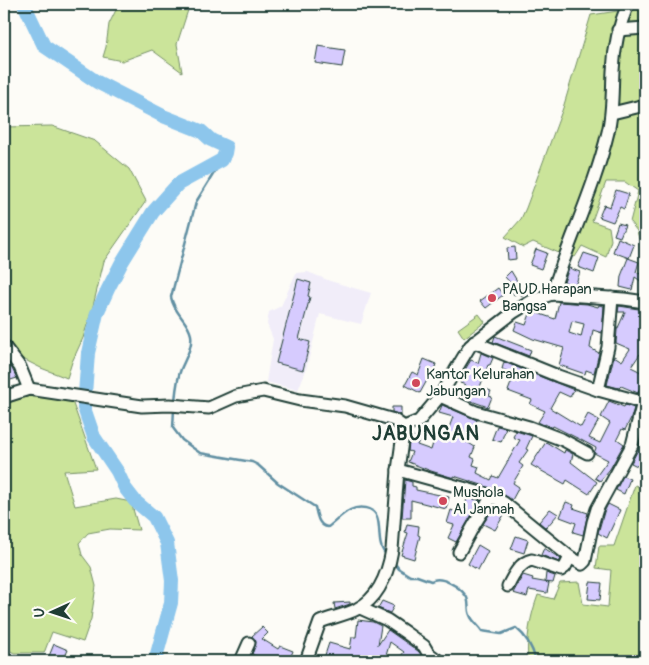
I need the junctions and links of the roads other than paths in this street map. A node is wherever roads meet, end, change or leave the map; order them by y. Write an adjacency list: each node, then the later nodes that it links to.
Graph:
1 (628, 4): 3 (street)
2 (645, 28): 3 (street)
3 (618, 30): 5 (street)
4 (645, 106): 5 (street)
5 (612, 113): 6 (street)
6 (552, 294): 7 (street); 9 (street)
7 (612, 298): 8 (street); 12 (street)
8 (645, 302)
9 (474, 342): 12 (street); 14 (street)
10 (4, 346): 11 (street)
11 (29, 389): 13 (street); 16 (street)
12 (598, 390): 15 (street)
13 (9, 396)
14 (440, 396): 16 (street); 17 (street)
15 (644, 400): 21 (street)
16 (404, 427): 18 (street)
17 (587, 452)
18 (398, 470): 19 (street); 23 (street)
19 (492, 496): 20 (street); 21 (street)
20 (459, 552)
21 (570, 557): 22 (street)
22 (508, 586)
23 (360, 608): 26 (street); 27 (street)
24 (249, 643): 25 (street)
25 (241, 661)
26 (306, 661)
27 (439, 661)

